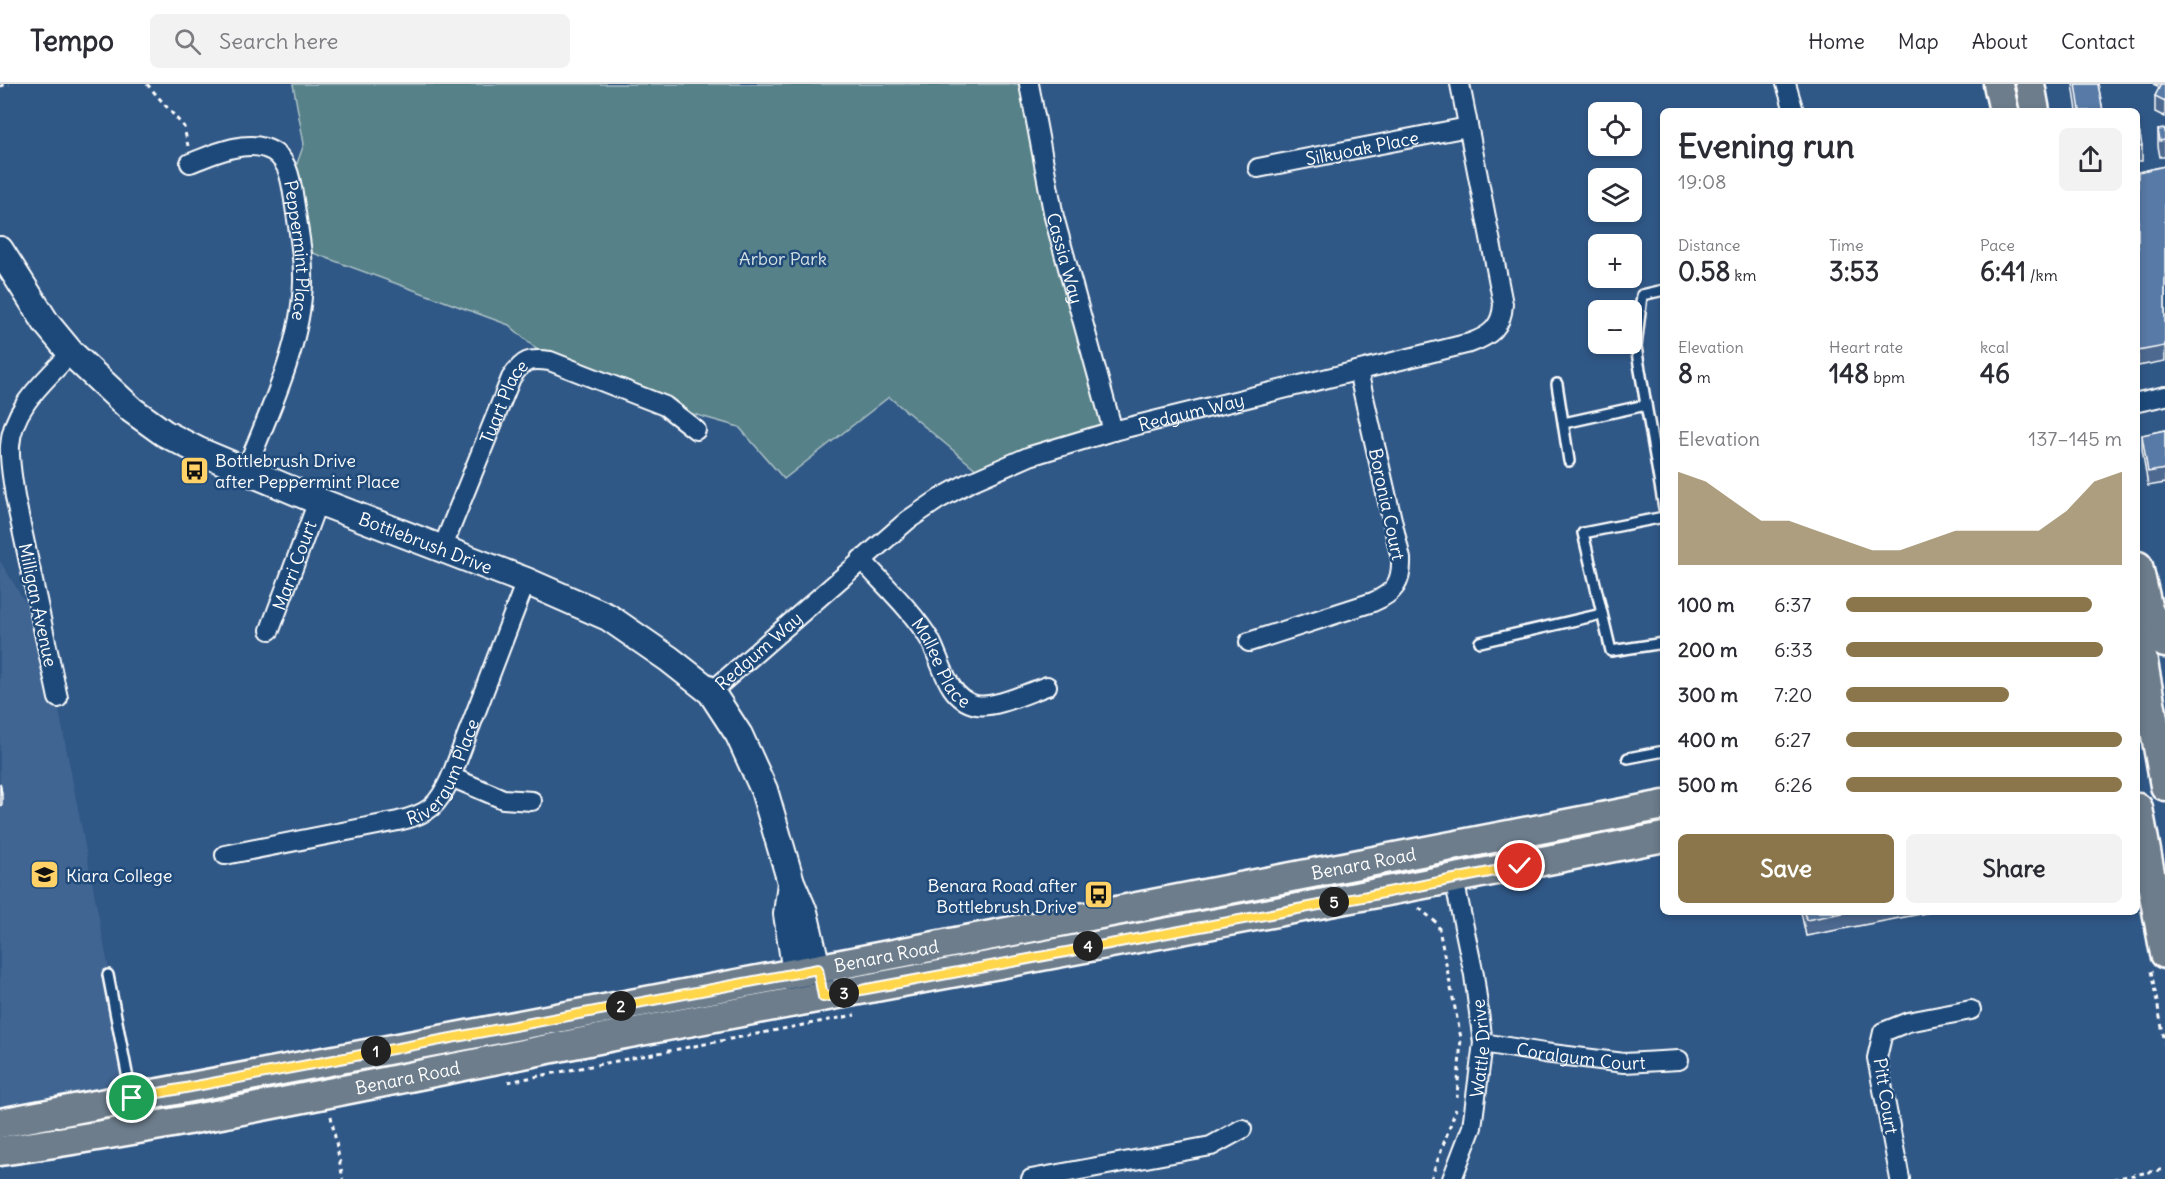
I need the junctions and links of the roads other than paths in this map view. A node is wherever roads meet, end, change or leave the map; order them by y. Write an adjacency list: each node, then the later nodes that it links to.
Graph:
1 (1029, 84): 22 (street, Cassia Way)
2 (1460, 84): 9 (street, Redgum Way)
3 (1786, 84): 6 (street)
4 (1998, 84): 7 (main road)
5 (2030, 84): 8 (main road)
6 (1793, 108)
7 (2003, 108)
8 (2034, 108)
9 (1468, 127): 11 (street, Silkyoak Place); 15 (street, Redgum Way)
10 (190, 163): 24 (street, Peppermint Place)
11 (1258, 168)
12 (0, 250): 14 (street, Bottlebrush Drive)
13 (1660, 291): 19 (lane)
14 (71, 353): 24 (street, Bottlebrush Drive); 41 (street, Milligan Avenue)
15 (1358, 371): 22 (street, Redgum Way); 34 (street, Boronia Court)
16 (1557, 384): 20 (lane)
17 (2165, 396): 18 (street)
18 (2140, 402)
19 (1646, 405): 20 (lane); 25 (lane)
20 (1564, 423): 23 (lane)
21 (696, 430): 28 (street, Tuart Place)
22 (1113, 431): 29 (street, Redgum Way)
23 (1569, 461)
24 (246, 471): 26 (street, Bottlebrush Drive)
25 (1660, 485)
26 (318, 501): 28 (street, Bottlebrush Drive); 33 (street, Marri Court)
27 (1660, 518): 32 (lane)
28 (442, 549): 31 (street, Bottlebrush Drive)
29 (861, 559): 39 (street, Mallee Place); 40 (street, Redgum Way)
30 (2140, 575): 36 (main road)
31 (526, 581): 40 (street, Bottlebrush Drive); 46 (street, Rivergum Place)
32 (1602, 614): 35 (lane); 37 (lane)
33 (270, 630)
34 (1249, 642)
35 (1480, 642)
36 (2165, 643)
37 (1660, 644)
38 (2140, 645): 42 (main road)
39 (1047, 686)
40 (711, 692): 58 (street, Bottlebrush Drive)
41 (58, 698)
42 (2151, 707): 43 (main road)
43 (2153, 739): 47 (main road)
44 (1660, 752): 45 (lane)
45 (1628, 758)
46 (451, 777): 48 (street); 53 (street, Rivergum Place)
47 (2165, 786)
48 (532, 801)
49 (1660, 806): 52 (main road, Benara Road)
50 (2140, 819): 57 (main road)
51 (1660, 838): 54 (main road, Benara Road)
52 (1447, 847): 54 (main road); 55 (main road, Benara Road)
53 (225, 855)
54 (1454, 879): 56 (main road, Benara Road); 62 (street, Wattle Drive)
55 (1114, 912): 56 (main road); 58 (main road, Benara Road)
56 (1120, 940): 60 (main road, Benara Road)
57 (2165, 954)
58 (806, 971): 60 (street, Bottlebrush Drive); 63 (main road, Benara Road)
59 (108, 975): 66 (lane)
60 (812, 999): 65 (main road, Benara Road)
61 (1971, 1010): 73 (street, Pitt Court)
62 (1483, 1043): 64 (street, Coralgum Court); 72 (street, Wattle Drive)
63 (414, 1044): 65 (main road); 66 (main road, Benara Road)
64 (1679, 1060)
65 (420, 1075): 68 (main road, Benara Road)
66 (132, 1098): 67 (main road, Benara Road); 68 (lane)
67 (0, 1123)
68 (137, 1128): 70 (main road, Benara Road)
69 (1242, 1129): 71 (street)
70 (0, 1151)
71 (1031, 1179)
72 (1452, 1179)
73 (1900, 1179)

